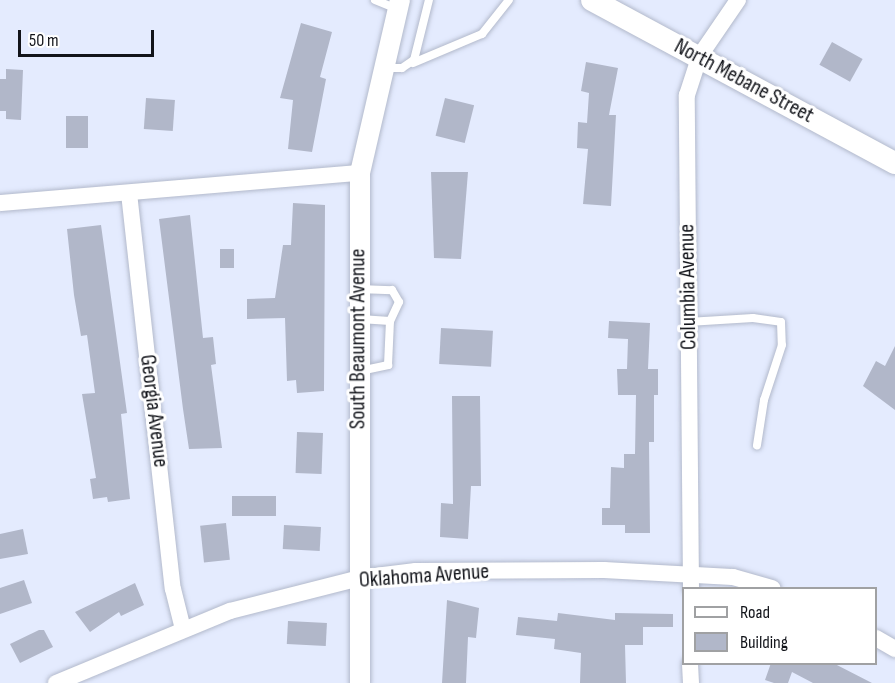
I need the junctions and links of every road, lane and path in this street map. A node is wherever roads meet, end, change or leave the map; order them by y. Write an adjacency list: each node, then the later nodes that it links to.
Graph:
1 (375, 0): 6 (lane)
2 (429, 0): 8 (lane)
3 (509, 0): 8 (lane)
4 (592, 0): 7 (main road, North Mebane Street)
5 (738, 0): 7 (street, Columbia Avenue)
6 (399, 4): 9 (street, South Beaumont Avenue)
7 (699, 57): 10 (main road, North Mebane Street); 17 (street, Columbia Avenue)
8 (412, 63): 9 (lane)
9 (380, 67): 11 (street, South Beaumont Avenue)
10 (895, 163)
11 (360, 173): 12 (street); 14 (street, South Beaumont Avenue)
12 (129, 193): 13 (street); 23 (street, Georgia Avenue)
13 (0, 202)
14 (358, 289): 15 (street, South Beaumont Avenue); 16 (lane)
15 (357, 318): 16 (lane); 18 (street, South Beaumont Avenue)
16 (390, 321): 18 (lane)
17 (688, 322): 19 (lane); 21 (street, Columbia Avenue)
18 (358, 371): 20 (street, South Beaumont Avenue)
19 (757, 445)
20 (359, 578): 21 (street, Oklahoma Avenue); 23 (street, Oklahoma Avenue); 28 (street, South Beaumont Avenue)
21 (691, 581): 22 (street, Oklahoma Avenue)
22 (760, 587)
23 (183, 628): 27 (street, Oklahoma Avenue)
24 (877, 639): 25 (street)
25 (895, 649)
26 (690, 665): 29 (street)
27 (56, 683)
28 (360, 683)
29 (691, 683)

